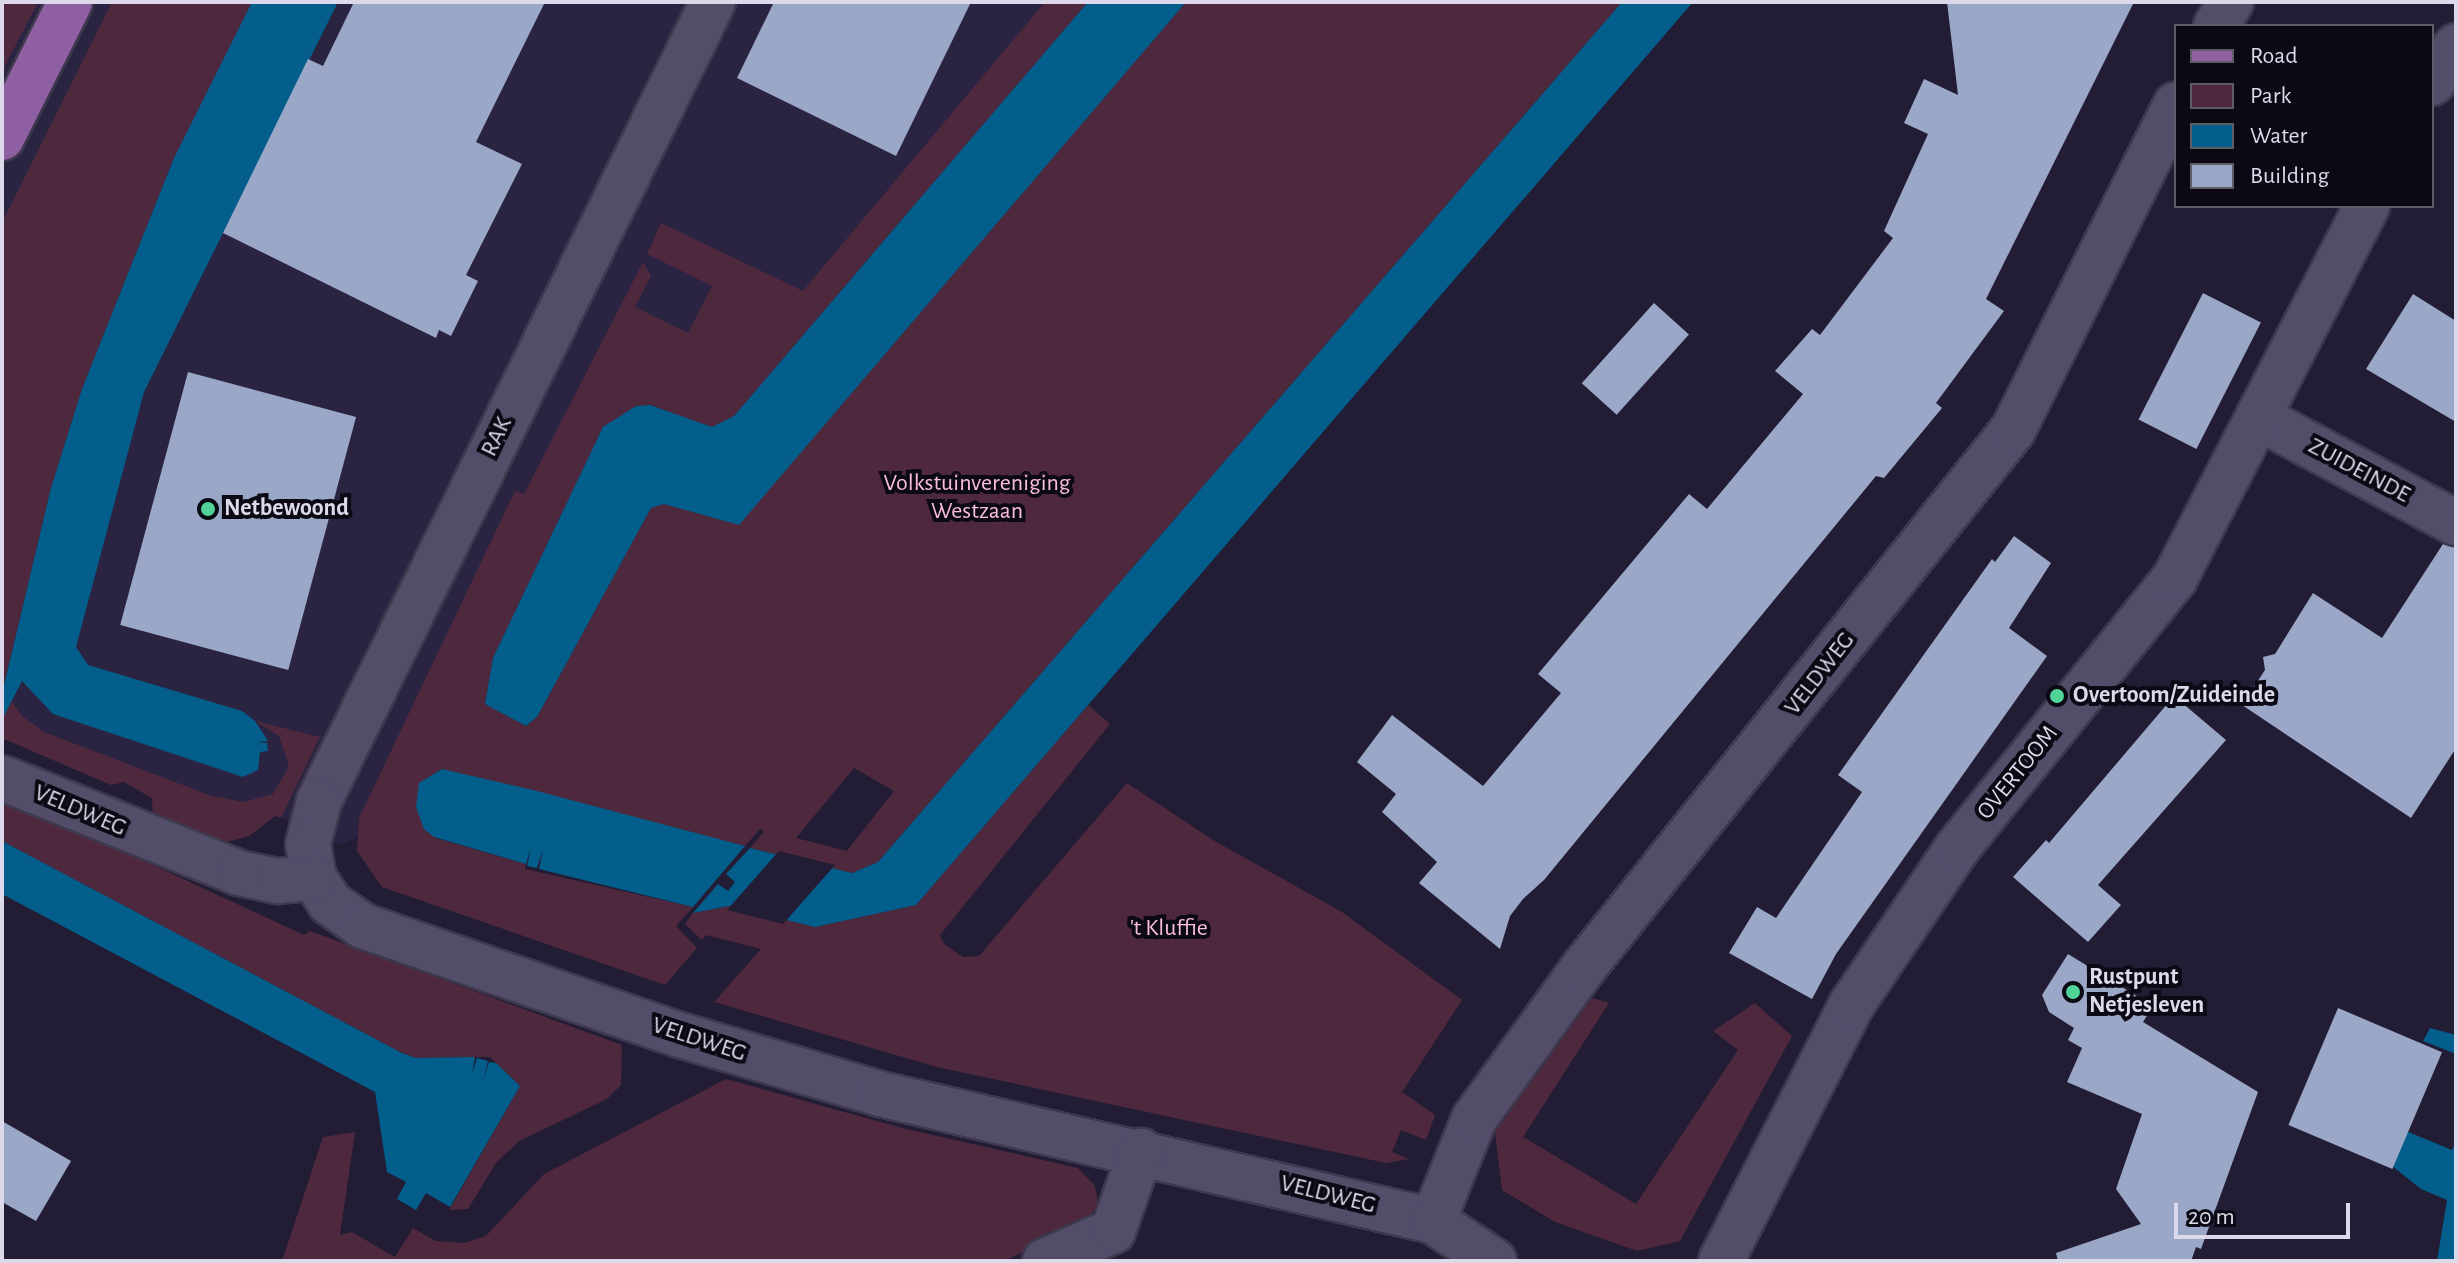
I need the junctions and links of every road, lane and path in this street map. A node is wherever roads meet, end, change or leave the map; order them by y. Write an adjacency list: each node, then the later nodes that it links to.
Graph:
1 (70, 2): 8 (main road)
2 (713, 2): 13 (street, RAK)
3 (2231, 2): 4 (street)
4 (2217, 24)
5 (2456, 46): 6 (street)
6 (2434, 80)
7 (2174, 109): 15 (street, VELDWEG)
8 (2, 138)
9 (2366, 208): 10 (street, OVERTOOM)
10 (2261, 419): 11 (street, ZUIDEINDE); 18 (street, OVERTOOM)
11 (2456, 523)
12 (2, 778): 13 (street, VELDWEG)
13 (314, 878): 14 (street, VELDWEG)
14 (1141, 1151): 15 (street, VELDWEG); 16 (street)
15 (1433, 1221): 17 (street, VELDWEG)
16 (1045, 1261)
17 (1494, 1261)
18 (1721, 1261)

